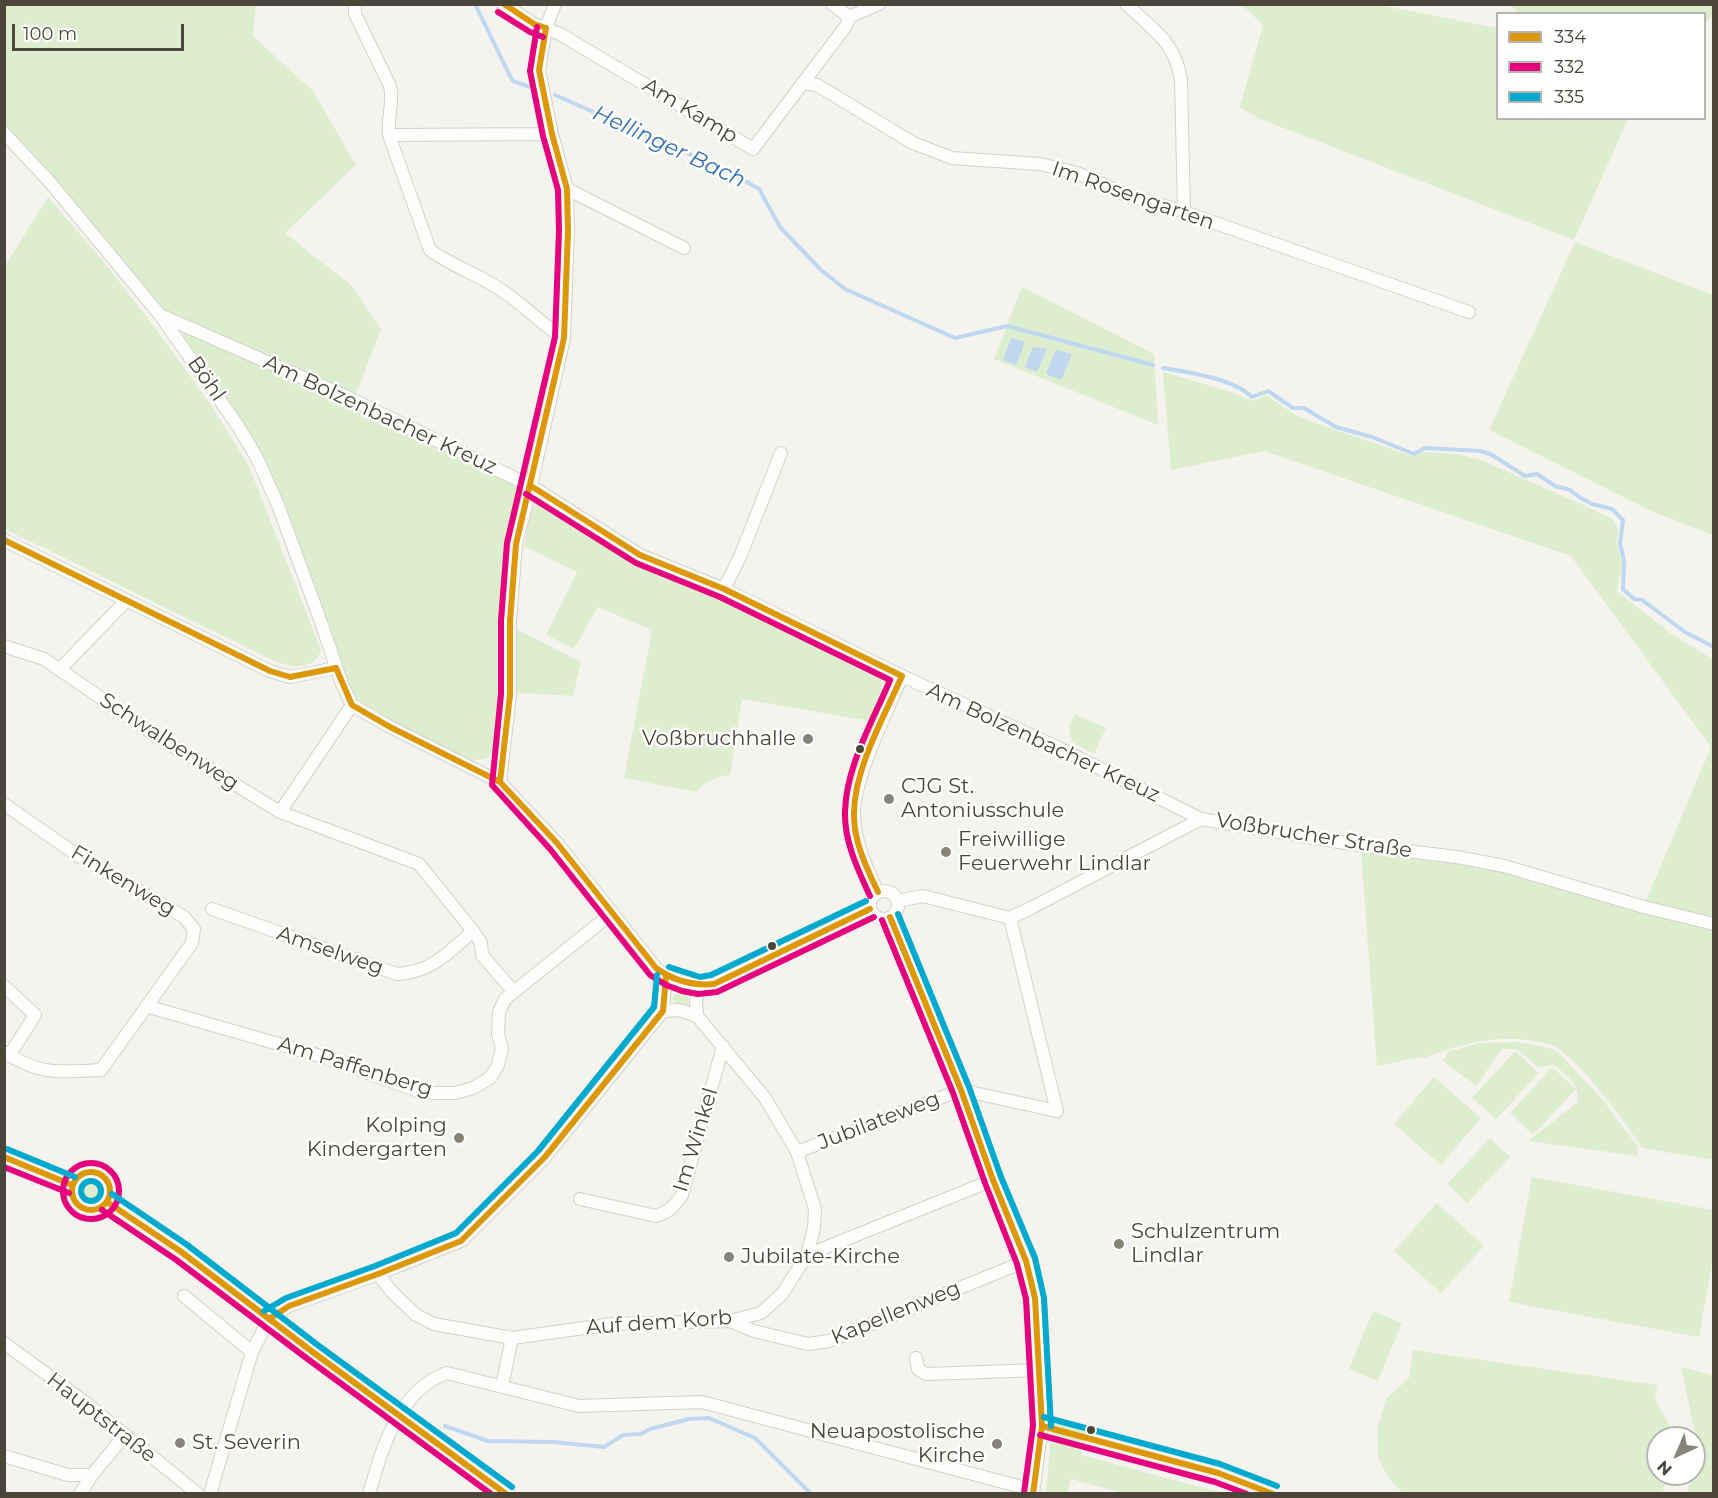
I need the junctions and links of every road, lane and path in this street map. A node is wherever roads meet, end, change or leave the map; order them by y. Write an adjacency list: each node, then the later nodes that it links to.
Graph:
1 (354, 4): 11 (street)
2 (503, 4): 8 (street)
3 (555, 4): 8 (street)
4 (832, 4): 7 (street)
5 (879, 4): 7 (street)
6 (1126, 4): 14 (street)
7 (849, 17): 9 (street, Am Kamp)
8 (546, 28): 9 (street, Am Kamp); 12 (street)
9 (802, 82): 14 (street, Im Rosengarten)
10 (4, 133): 17 (street, Böhl)
11 (390, 135): 12 (street); 18 (street)
12 (552, 135): 13 (street)
13 (567, 189): 15 (street); 18 (street)
14 (1184, 212): 16 (street, Im Rosengarten)
15 (684, 248)
16 (1469, 312)
17 (160, 315): 20 (street, Am Bolzenbacher Kreuz); 25 (street, Böhl)
18 (564, 338): 20 (street)
19 (781, 453): 22 (street)
20 (531, 486): 22 (street, Am Bolzenbacher Kreuz); 29 (street)
21 (4, 540): 23 (street)
22 (724, 589): 27 (street, Am Bolzenbacher Kreuz)
23 (126, 601): 25 (street); 26 (street)
24 (4, 646): 26 (street, Schwalbenweg)
25 (336, 668): 28 (street, Böhl)
26 (60, 669): 31 (street, Schwalbenweg)
27 (902, 676): 32 (street, Am Bolzenbacher Kreuz); 33 (street)
28 (352, 705): 29 (street); 31 (street)
29 (500, 782): 37 (street)
30 (4, 804): 46 (street, Finkenweg)
31 (280, 812): 41 (street, Schwalbenweg)
32 (1202, 819): 39 (street, Voßbrucher Straße); 40 (street, Voßbrucher Straße)
33 (878, 892): 34 (street); 36 (street)
34 (897, 901): 38 (street); 39 (street)
35 (212, 909): 41 (street, Amselweg)
36 (870, 909): 38 (street); 44 (street)
37 (612, 913): 42 (street); 45 (street, Am Paffenberg)
38 (890, 917): 51 (street)
39 (1010, 918): 51 (street)
40 (1713, 924)
41 (473, 932): 45 (street, Schwalbenweg)
42 (666, 976): 44 (street); 47 (street)
43 (4, 986): 50 (street)
44 (699, 986): 48 (street)
45 (513, 991): 46 (street, Am Paffenberg)
46 (146, 1006): 50 (street, Finkenweg)
47 (663, 1011): 48 (street); 60 (street)
48 (697, 1016): 49 (street, Auf dem Korb)
49 (723, 1046): 52 (street, Auf dem Korb); 56 (street, Im Winkel)
50 (7, 1054)
51 (961, 1090): 52 (street, Jubilateweg); 54 (street)
52 (797, 1152): 58 (street, Auf dem Korb)
53 (4, 1157): 55 (main road)
54 (993, 1180): 58 (street); 59 (street)
55 (72, 1185): 57 (main road); 57 (main road)
56 (580, 1199)
57 (107, 1202): 62 (main road)
58 (807, 1255): 63 (street, Auf dem Korb)
59 (1026, 1261): 63 (street, Kapellenweg); 68 (street)
60 (378, 1274): 62 (street); 64 (street, Auf dem Korb)
61 (184, 1296): 66 (street)
62 (269, 1319): 66 (street); 70 (main road)
63 (730, 1321): 64 (street, Auf dem Korb)
64 (512, 1338): 69 (street)
65 (4, 1343): 71 (street, Hauptstraße)
66 (252, 1352): 78 (street)
67 (916, 1358): 68 (street)
68 (1040, 1370): 76 (street)
69 (502, 1386): 70 (street); 76 (street)
70 (400, 1414): 79 (street); 80 (main road)
71 (124, 1436): 74 (street); 77 (street, Hauptstraße)
72 (4, 1456): 73 (street)
73 (68, 1475): 74 (street); 75 (street)
74 (92, 1475): 75 (street)
75 (80, 1492)
76 (1033, 1492)
77 (198, 1494)
78 (210, 1494)
79 (369, 1494)
80 (507, 1494)

